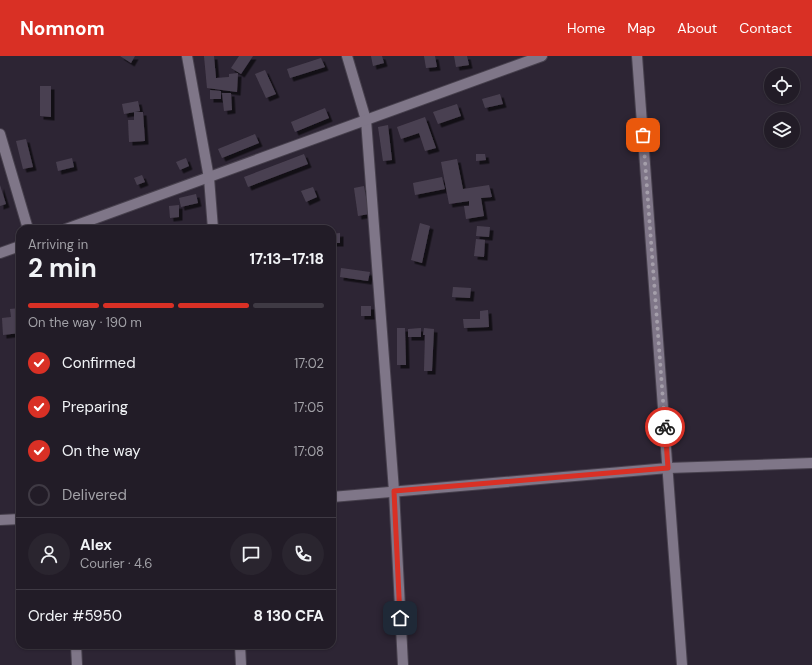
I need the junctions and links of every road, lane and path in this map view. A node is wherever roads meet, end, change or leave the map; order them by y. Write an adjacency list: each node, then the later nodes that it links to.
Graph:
1 (187, 56): 7 (street)
2 (348, 56): 5 (street)
3 (542, 56): 5 (street)
4 (637, 56): 14 (street)
5 (366, 120): 7 (street); 15 (street)
6 (0, 134): 8 (street)
7 (209, 178): 9 (street); 10 (street)
8 (27, 225)
9 (77, 225)
10 (213, 225)
11 (16, 247): 12 (street)
12 (0, 253)
13 (812, 463): 14 (street)
14 (668, 468): 15 (street); 24 (street)
15 (394, 491): 16 (street); 23 (street)
16 (336, 497)
17 (16, 519): 18 (street)
18 (0, 520)
19 (76, 649): 21 (street)
20 (240, 649): 22 (street)
21 (77, 665)
22 (241, 665)
23 (403, 665)
24 (682, 665)

